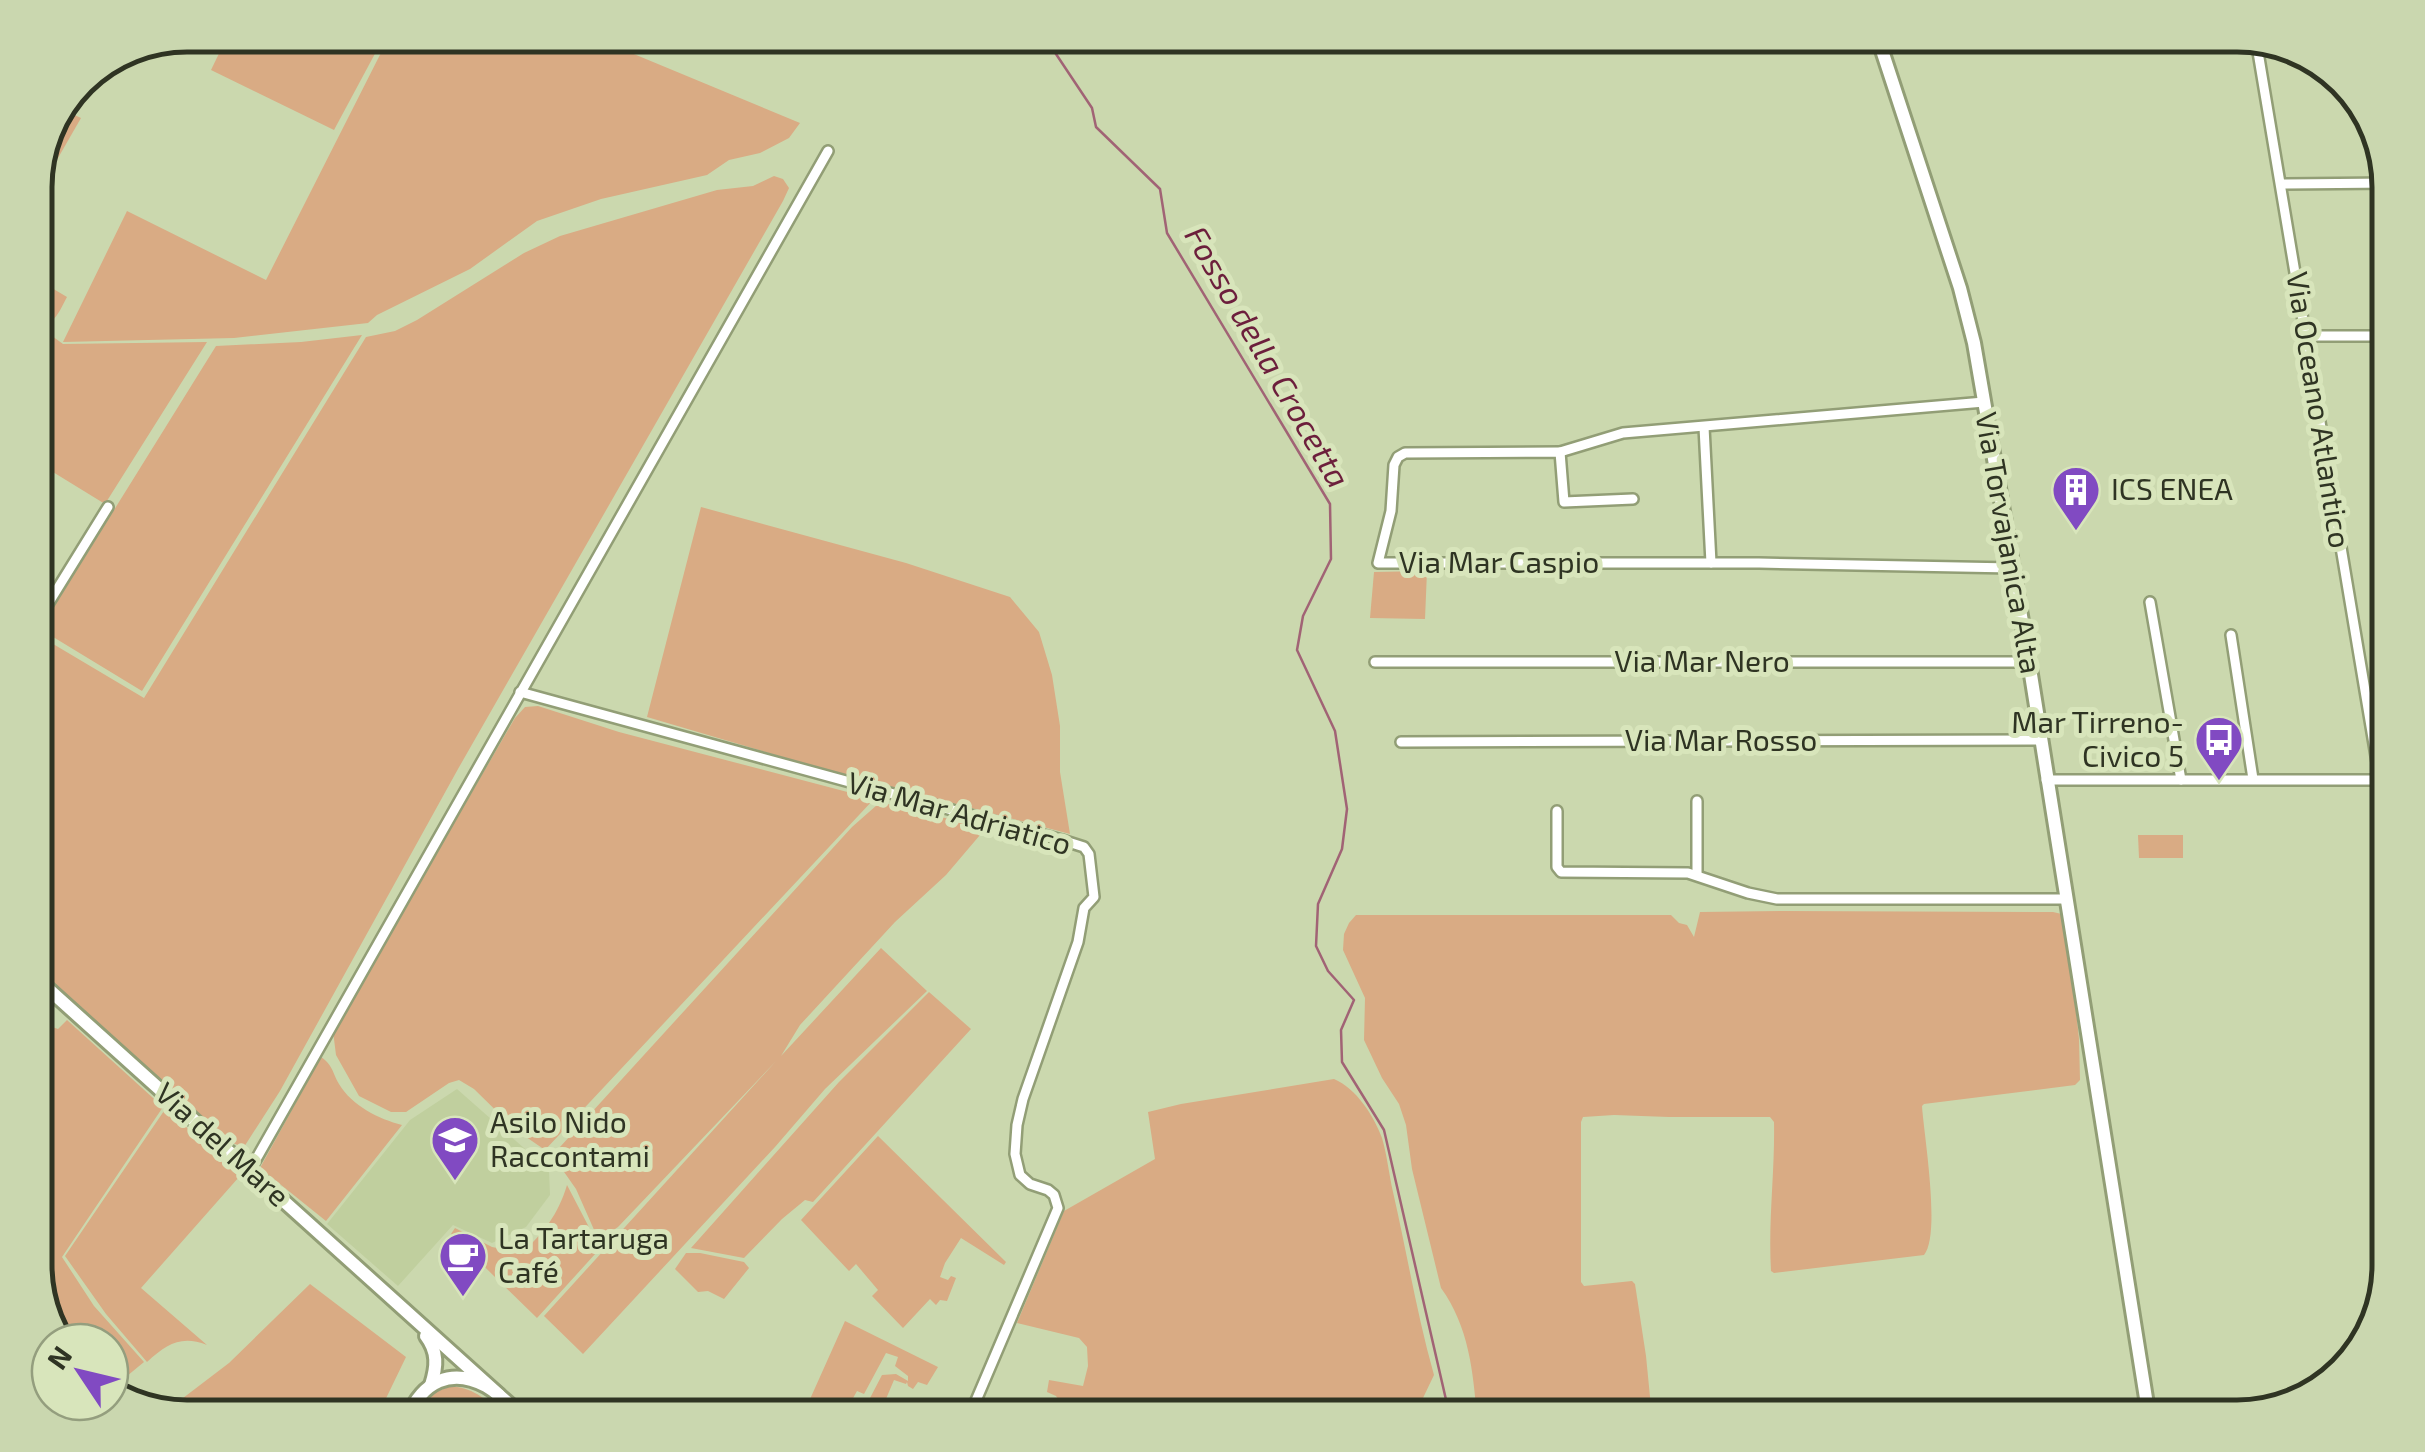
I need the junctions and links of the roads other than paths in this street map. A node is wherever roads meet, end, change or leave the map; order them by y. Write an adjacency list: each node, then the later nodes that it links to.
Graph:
1 (1882, 52): 8 (street, Via Torvajanica Alta)
2 (2259, 55): 5 (street, Via Oceano Atlantico)
3 (828, 151): 20 (street)
4 (2372, 183): 5 (street)
5 (2281, 184): 6 (street, Via Oceano Atlantico)
6 (2305, 336): 7 (street); 21 (street, Via Oceano Atlantico)
7 (2372, 336)
8 (1984, 402): 9 (street); 14 (street, Via Torvajanica Alta)
9 (1704, 426): 10 (street); 13 (street)
10 (1560, 452): 11 (street, Via Mar Caspio); 13 (street, Via Mar Caspio)
11 (1633, 499)
12 (108, 507): 15 (street)
13 (1711, 563): 14 (street, Via Mar Caspio)
14 (2012, 568): 19 (street, Via Torvajanica Alta)
15 (53, 596)
16 (2150, 602): 26 (street)
17 (2231, 635): 24 (street)
18 (1375, 662): 19 (street, Via Mar Nero)
19 (2028, 662): 22 (street, Via Torvajanica Alta)
20 (520, 692): 33 (street); 39 (street, Via Mar Adriatico)
21 (2372, 708)
22 (2040, 740): 23 (street, Via Mar Rosso); 25 (street, Via Torvajanica Alta)
23 (1401, 742)
24 (2252, 779): 26 (street); 27 (street)
25 (2046, 780): 26 (street); 31 (street, Via Torvajanica Alta)
26 (2180, 780)
27 (2372, 780)
28 (1697, 802): 30 (street)
29 (1558, 811): 30 (street)
30 (1696, 875): 31 (street)
31 (2064, 899): 40 (street, Via Torvajanica Alta)
32 (53, 993): 33 (street, Via del Mare)
33 (250, 1170): 34 (street, Via del Mare)
34 (409, 1314): 35 (street, Via del Mare); 36 (street, Via del Mare)
35 (431, 1385): 36 (street, Via del Mare); 37 (street)
36 (499, 1395): 38 (street, Via del Mare)
37 (416, 1400)
38 (504, 1400)
39 (976, 1400)
40 (2146, 1400)

